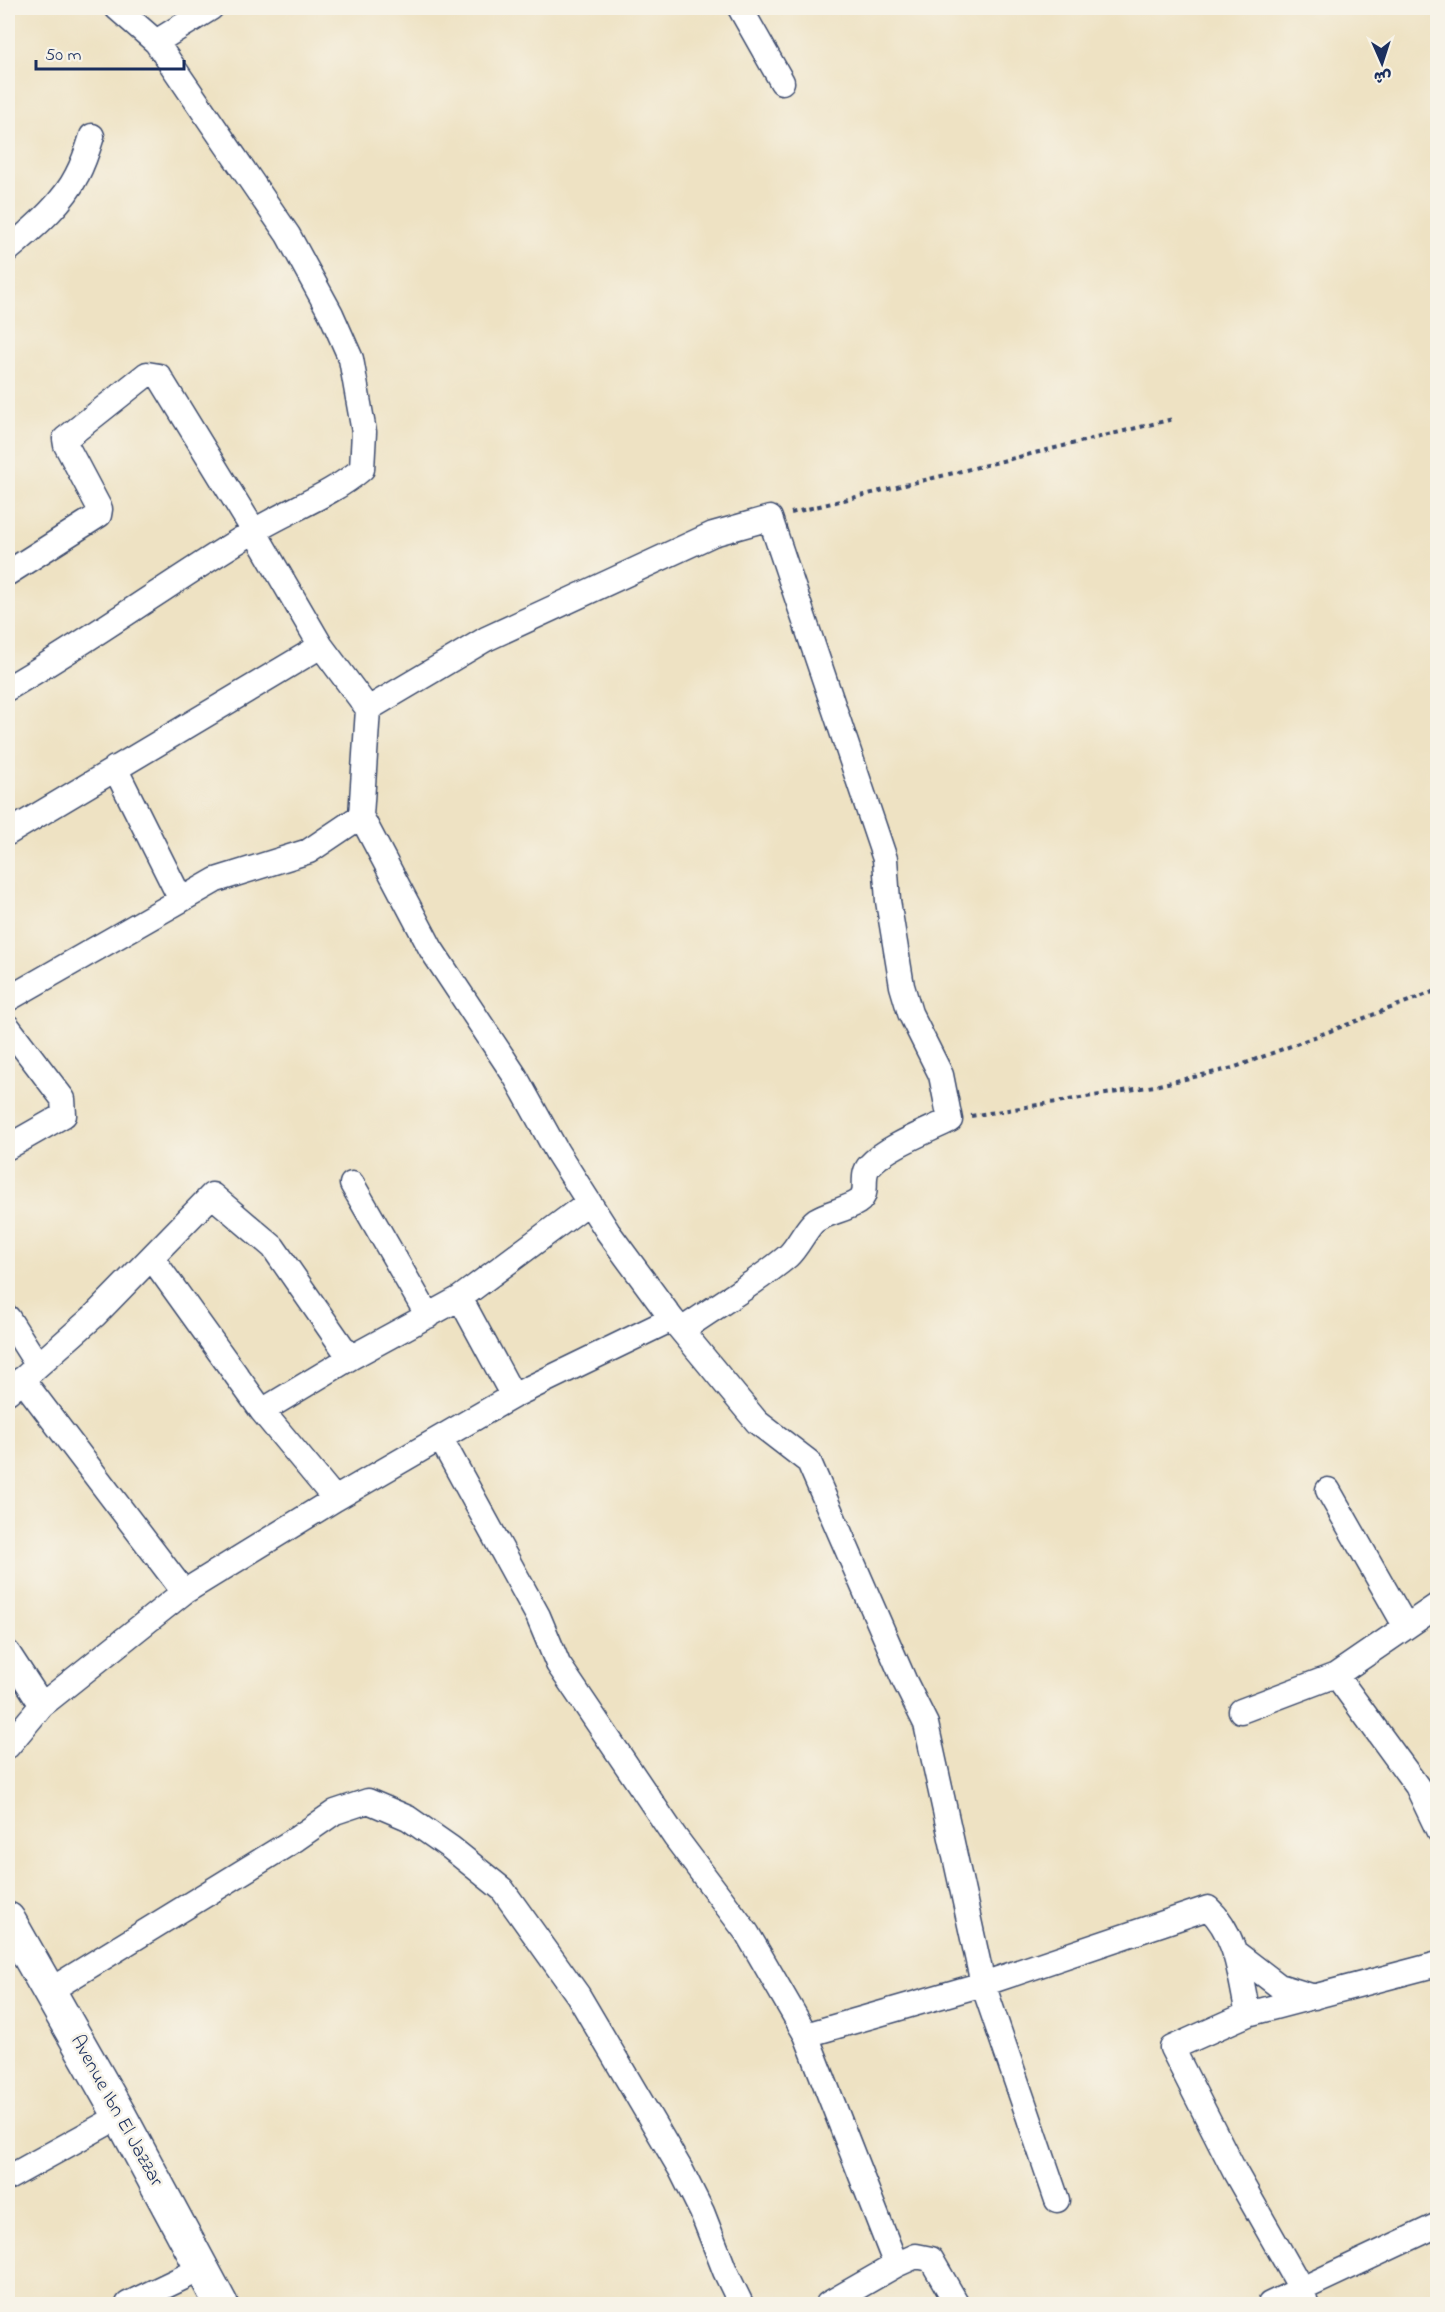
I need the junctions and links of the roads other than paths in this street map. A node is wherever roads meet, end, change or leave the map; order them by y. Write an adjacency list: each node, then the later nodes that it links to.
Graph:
1 (117, 8): 4 (street)
2 (211, 8): 4 (street)
3 (740, 8): 5 (street)
4 (156, 42): 8 (street)
5 (782, 82)
6 (92, 136): 7 (street)
7 (8, 250)
8 (254, 531): 9 (street); 10 (street); 11 (street)
9 (8, 573)
10 (321, 646): 12 (street); 13 (street)
11 (8, 688)
12 (368, 709): 14 (street); 26 (street)
13 (115, 768): 15 (street); 16 (street)
14 (361, 816): 16 (street); 21 (street)
15 (8, 832)
16 (181, 900): 17 (street)
17 (8, 999)
18 (8, 1027): 19 (street)
19 (8, 1147)
20 (352, 1184): 24 (street)
21 (589, 1202): 23 (street); 26 (street)
22 (152, 1258): 27 (street); 28 (street); 30 (street)
23 (460, 1298): 24 (street); 29 (street)
24 (428, 1316): 27 (street)
25 (8, 1318): 28 (street)
26 (677, 1325): 29 (street); 46 (street)
27 (350, 1358): 30 (street)
28 (22, 1378): 34 (street)
29 (513, 1396): 31 (street)
30 (262, 1411): 33 (street)
31 (441, 1439): 33 (street); 50 (street)
32 (1328, 1490): 36 (street)
33 (335, 1498): 34 (street)
34 (184, 1592): 39 (street)
35 (1437, 1605): 36 (street)
36 (1406, 1627): 38 (street)
37 (8, 1653): 39 (street)
38 (1336, 1675): 40 (street); 42 (street)
39 (42, 1705): 41 (street)
40 (1241, 1711)
41 (8, 1746)
42 (1437, 1830)
43 (8, 1919): 47 (main road, Avenue Ibn El Jazzar)
44 (1236, 1953): 46 (street); 48 (street); 49 (street)
45 (1437, 1964): 48 (street)
46 (983, 1984): 50 (street); 53 (street)
47 (49, 1991): 51 (main road, Avenue Ibn El Jazzar); 60 (street)
48 (1314, 1997): 49 (street)
49 (1248, 2014): 57 (street)
50 (806, 2036): 55 (street)
51 (120, 2116): 52 (street); 56 (main road, Avenue Ibn El Jazzar)
52 (8, 2178)
53 (1057, 2200)
54 (1437, 2225): 57 (street)
55 (896, 2265): 61 (street); 62 (street)
56 (201, 2269): 58 (street); 59 (main road, Avenue Ibn El Jazzar)
57 (1304, 2297): 63 (street)
58 (128, 2304)
59 (221, 2304)
60 (741, 2304)
61 (828, 2304)
62 (957, 2304)
63 (1270, 2304)

